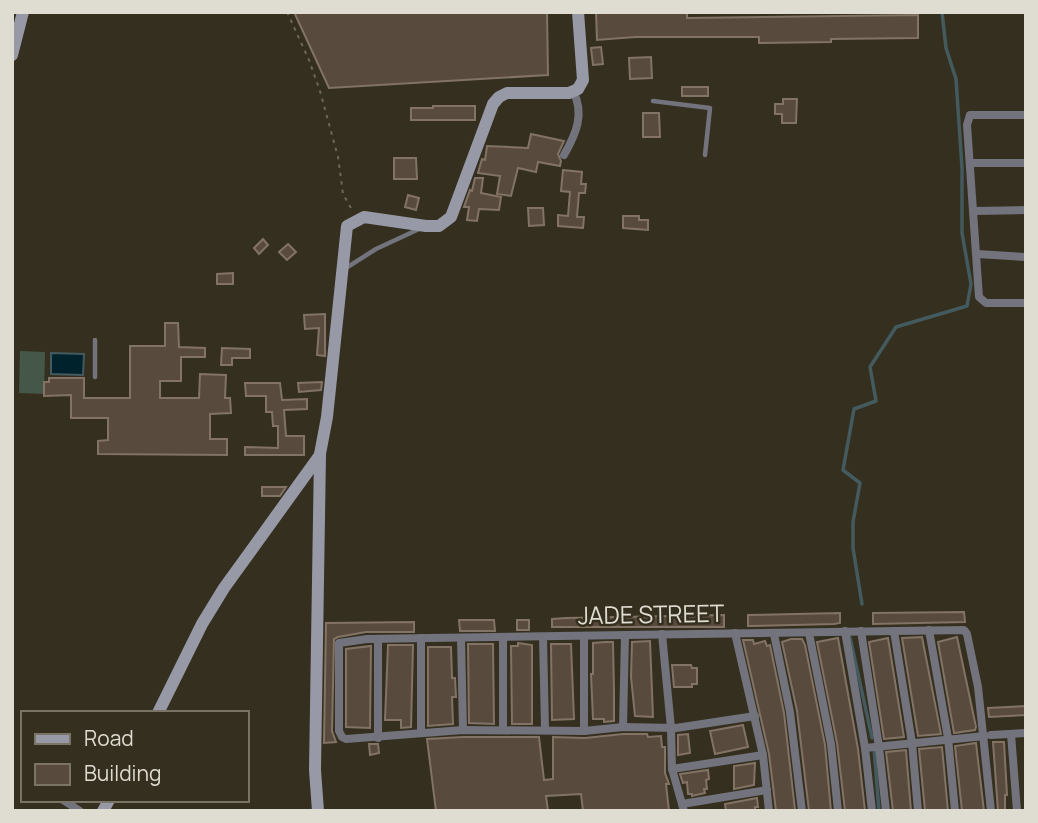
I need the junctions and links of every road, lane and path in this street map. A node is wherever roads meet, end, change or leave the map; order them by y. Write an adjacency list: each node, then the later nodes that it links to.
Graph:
1 (23, 12): 4 (street)
2 (287, 12): 14 (path)
3 (578, 12): 5 (street)
4 (12, 55)
5 (573, 91): 8 (street); 15 (street)
6 (653, 101): 9 (lane)
7 (1026, 115): 10 (street)
8 (564, 155)
9 (705, 155)
10 (970, 163): 11 (street); 12 (street)
11 (1026, 163)
12 (974, 211): 13 (street); 16 (street)
13 (1026, 211)
14 (356, 221): 15 (street); 18 (street)
15 (426, 226): 18 (lane)
16 (977, 254): 17 (street); 19 (street)
17 (1026, 257)
18 (342, 270): 22 (street)
19 (1026, 303)
20 (95, 340): 21 (lane)
21 (95, 377)
22 (320, 454): 38 (street); 59 (street)
23 (929, 630): 26 (street, JADE STREET); 49 (street, JADE STREET); 51 (street)
24 (845, 631): 25 (street, JADE STREET); 28 (street, JADE STREET); 54 (street)
25 (860, 631): 26 (street, JADE STREET); 53 (street)
26 (894, 631): 52 (street)
27 (735, 633): 29 (street, JADE STREET); 30 (street, JADE STREET); 39 (street)
28 (809, 633): 30 (street, JADE STREET); 62 (street)
29 (662, 634): 31 (street, JADE STREET); 41 (street)
30 (774, 634): 61 (street)
31 (625, 635): 32 (street, JADE STREET); 40 (street)
32 (584, 636): 34 (street, JADE STREET); 45 (street)
33 (503, 637): 34 (street, JADE STREET); 36 (street, JADE STREET); 44 (street)
34 (542, 637): 42 (street)
35 (421, 638): 36 (street, JADE STREET); 37 (street, JADE STREET); 46 (street)
36 (461, 638): 43 (street)
37 (378, 639): 50 (street); 50 (street, JADE STREET)
38 (159, 711)
39 (755, 716): 41 (street); 55 (street)
40 (623, 727): 41 (street); 45 (street)
41 (671, 728): 56 (street)
42 (545, 729): 44 (street); 45 (street)
43 (463, 730): 44 (street); 46 (street)
44 (503, 730)
45 (584, 731)
46 (421, 733): 50 (street)
47 (1026, 733): 48 (street)
48 (1011, 734): 49 (street); 68 (street)
49 (988, 735): 51 (street); 67 (street)
50 (378, 738)
51 (948, 738): 52 (street); 66 (street)
52 (912, 743): 53 (street); 65 (street)
53 (879, 747): 54 (street); 64 (street)
54 (865, 748): 63 (street)
55 (763, 755): 56 (street); 57 (street)
56 (671, 769): 58 (street)
57 (767, 790): 58 (street); 60 (street)
58 (683, 808)
59 (318, 811)
60 (769, 811)
61 (802, 811)
62 (838, 811)
63 (873, 811)
64 (886, 811)
65 (918, 811)
66 (955, 811)
67 (991, 811)
68 (1017, 811)

